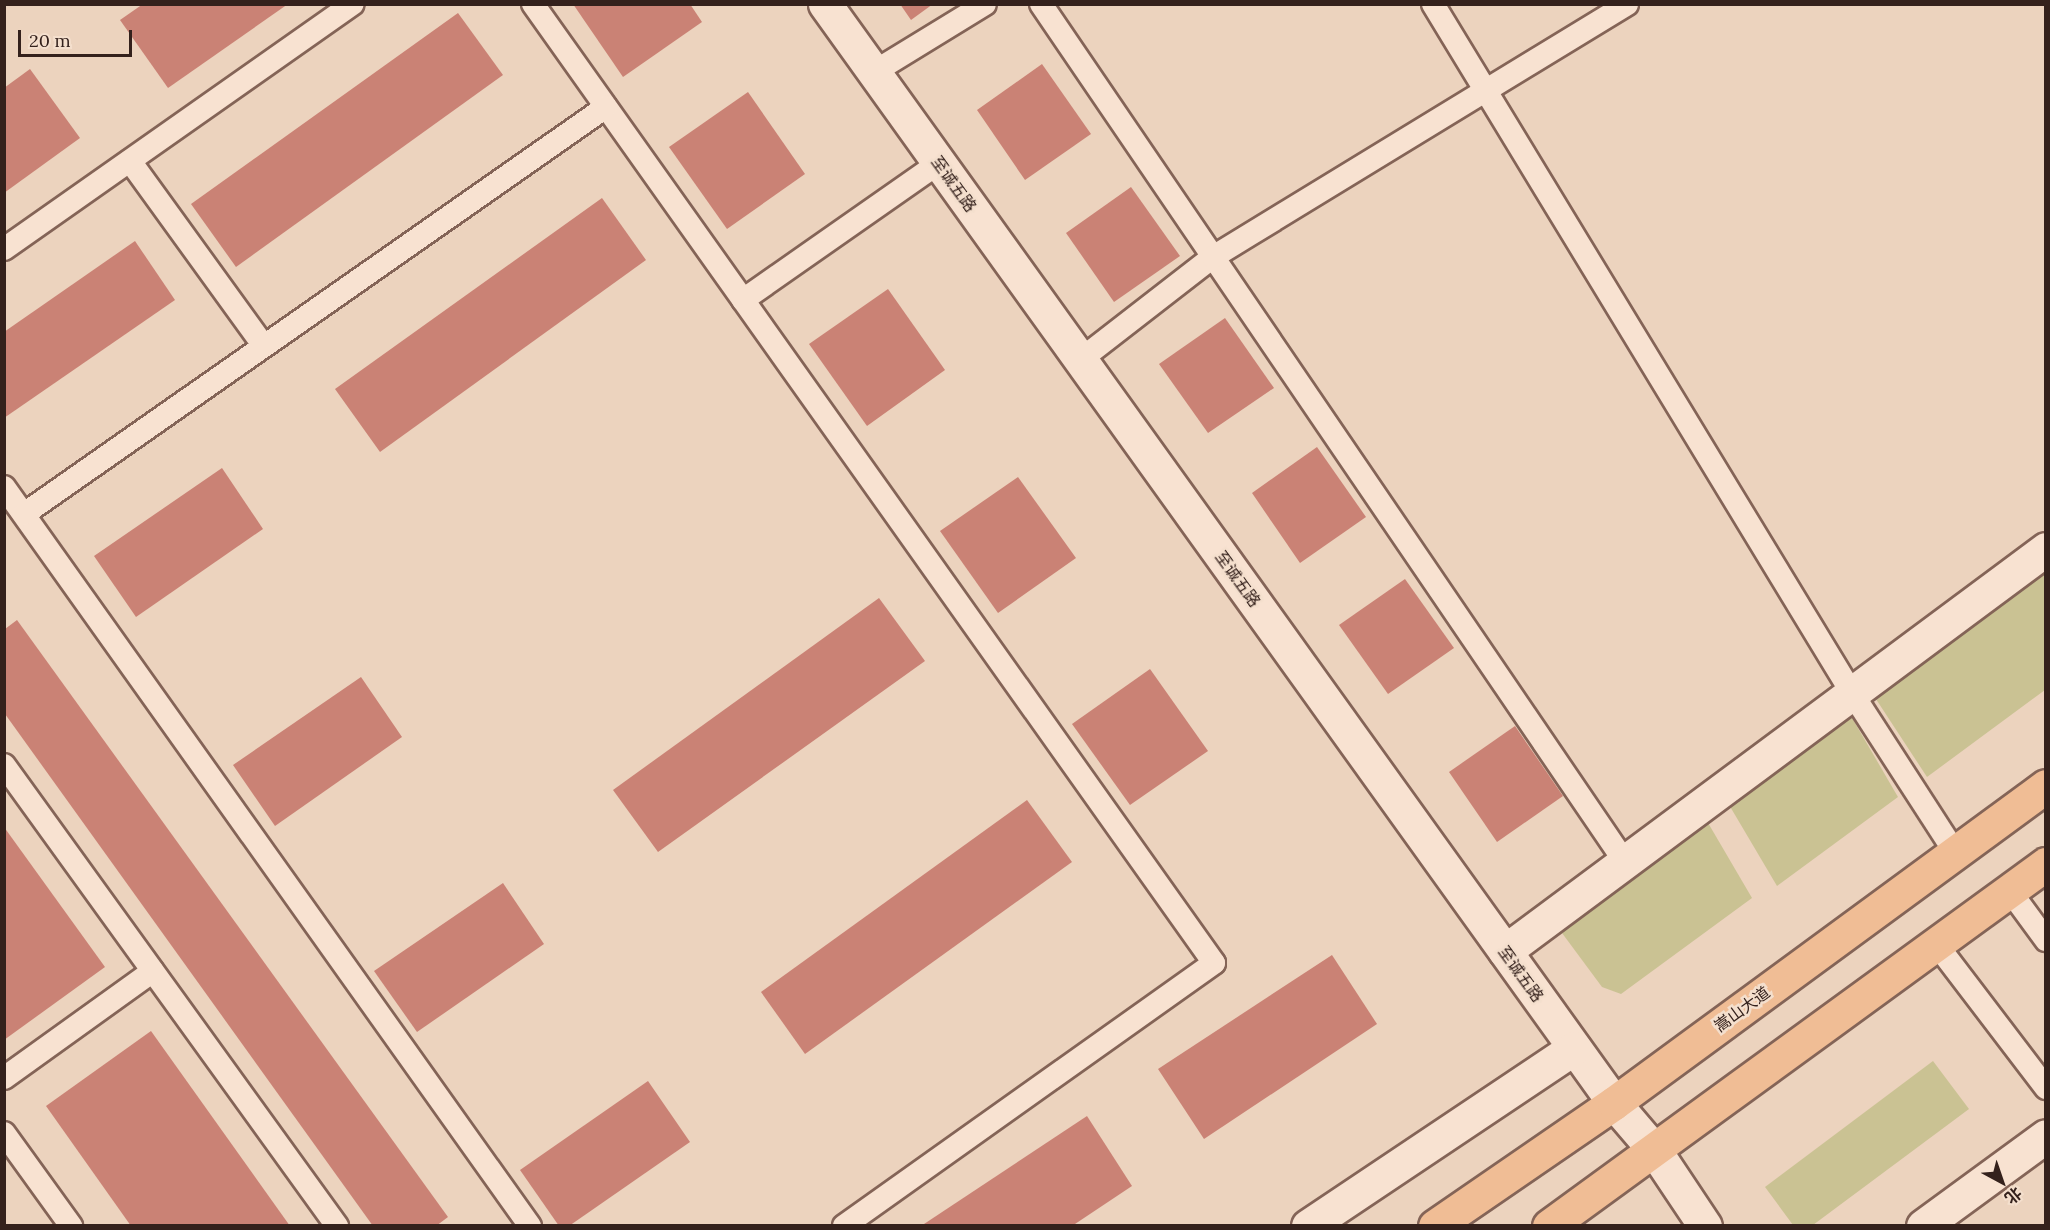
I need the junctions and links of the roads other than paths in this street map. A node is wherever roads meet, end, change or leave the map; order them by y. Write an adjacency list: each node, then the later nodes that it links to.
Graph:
1 (352, 4): 11 (lane)
2 (533, 4): 10 (lane)
3 (825, 4): 8 (street, 至诚五路)
4 (985, 4): 8 (lane)
5 (1041, 4): 14 (lane)
6 (1433, 4): 9 (lane)
7 (1627, 4): 9 (lane)
8 (874, 72): 12 (street, 至诚五路)
9 (1485, 90): 14 (lane); 21 (lane)
10 (606, 107): 15 (lane); 16 (lane)
11 (130, 161): 13 (lane); 16 (lane)
12 (939, 163): 15 (lane); 17 (street, 至诚五路)
13 (4, 249)
14 (1213, 257): 17 (lane); 25 (lane)
15 (743, 300): 39 (lane)
16 (264, 346): 19 (lane)
17 (1080, 360): 30 (street, 至诚五路)
18 (4, 487): 19 (lane)
19 (24, 514): 42 (lane)
20 (2046, 549): 21 (street)
21 (1852, 693): 24 (lane); 25 (street)
22 (4, 765): 31 (lane)
23 (2046, 786): 24 (main road, 嵩山大道)
24 (1955, 852): 35 (main road, 嵩山大道)
25 (1625, 862): 30 (street)
26 (2046, 864): 27 (main road)
27 (2010, 891): 28 (lane); 29 (main road)
28 (2046, 940)
29 (1937, 945): 34 (lane); 38 (main road)
30 (1505, 951): 32 (street, 至诚五路)
31 (153, 971): 33 (lane); 41 (lane)
32 (1574, 1048): 35 (street, 至诚五路); 43 (street)
33 (4, 1078)
34 (2046, 1088)
35 (1614, 1103): 38 (street, 至诚五路); 44 (main road, 嵩山大道)
36 (4, 1133): 40 (lane)
37 (2046, 1136): 47 (street)
38 (1654, 1151): 45 (main road); 46 (street, 至诚五路)
39 (849, 1224)
40 (71, 1226)
41 (337, 1226)
42 (530, 1226)
43 (1308, 1226)
44 (1435, 1226)
45 (1549, 1226)
46 (1705, 1226)
47 (1923, 1226)

